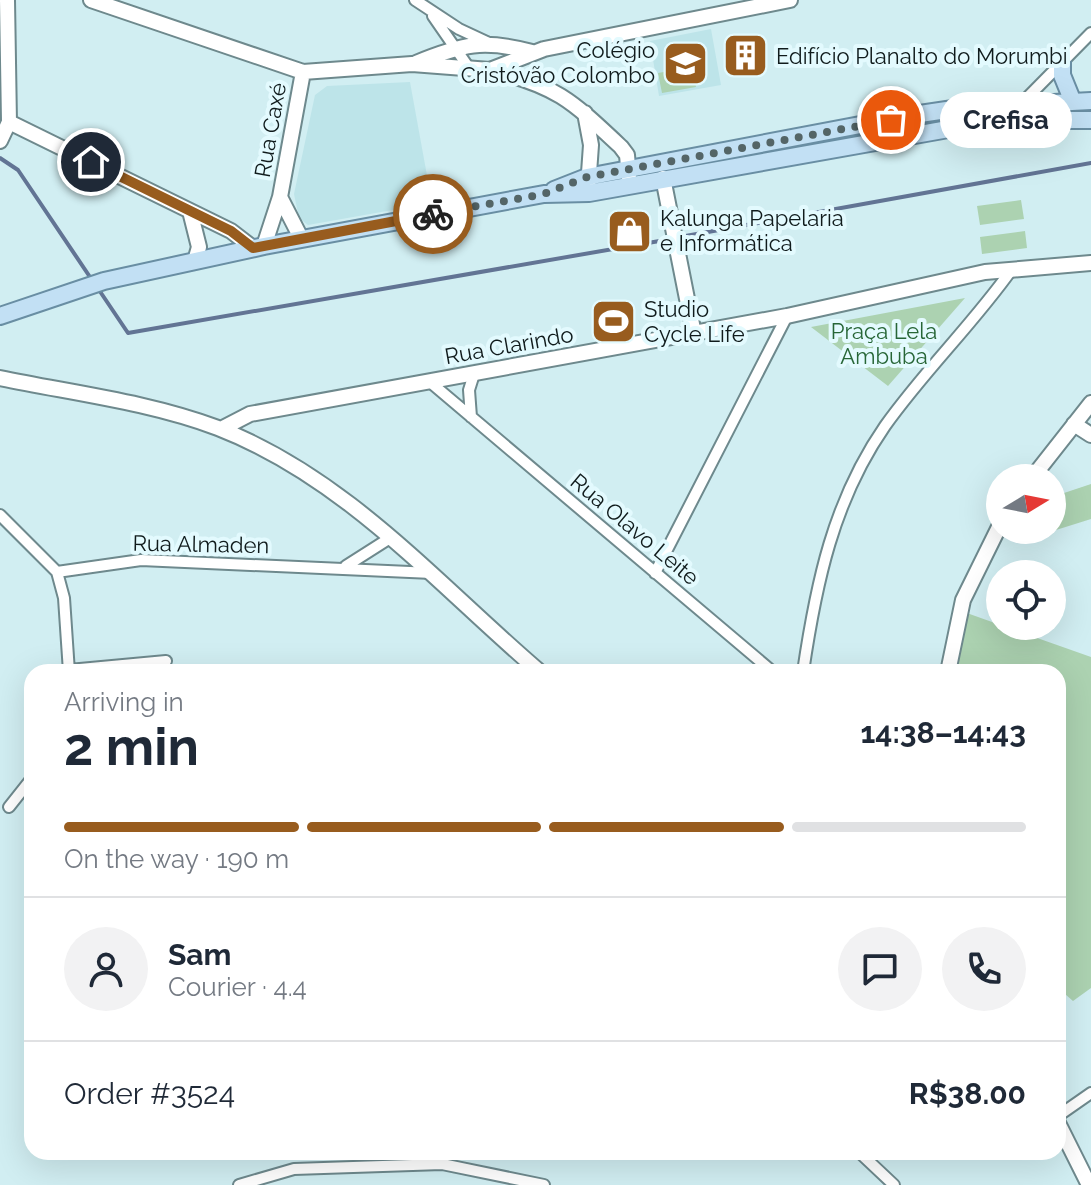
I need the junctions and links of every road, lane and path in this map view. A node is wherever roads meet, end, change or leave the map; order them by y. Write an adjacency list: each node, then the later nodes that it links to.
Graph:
1 (7, 0): 22 (street)
2 (91, 0): 14 (street)
3 (415, 0): 5 (street)
4 (790, 0): 9 (street)
5 (427, 7): 7 (street); 8 (street)
6 (1091, 33): 10 (street)
7 (489, 43): 8 (street); 9 (street)
8 (455, 47): 11 (street); 12 (street)
9 (525, 55): 13 (street); 15 (street)
10 (1062, 62): 17 (main road); 18 (street)
11 (412, 64): 12 (street); 14 (street)
12 (469, 68): 13 (street)
13 (490, 70): 15 (street)
14 (303, 72): 28 (street, Rua Caxé)
15 (537, 81): 19 (street)
16 (1091, 101): 17 (main road)
17 (1073, 102): 18 (main road)
18 (1020, 104): 20 (street); 24 (main road)
19 (585, 113): 24 (street); 26 (street)
20 (1011, 120): 21 (main road); 25 (main road)
21 (1091, 120)
22 (9, 122): 23 (street); 29 (street)
23 (0, 141)
24 (629, 169): 26 (main road); 27 (street)
25 (663, 178): 27 (main road); 37 (street)
26 (588, 185): 27 (main road); 30 (main road)
27 (621, 187)
28 (280, 197): 30 (street, Rua Caxé); 31 (street, Rua Caxé)
29 (190, 211): 31 (street); 32 (street)
30 (301, 238): 31 (main road)
31 (259, 247): 32 (main road)
32 (195, 261): 35 (main road)
33 (1091, 263): 34 (street, Rua Clarindo)
34 (1012, 269): 36 (street, Rua Clarindo); 59 (street)
35 (0, 316)
36 (787, 316): 37 (street, Rua Clarindo); 53 (street)
37 (694, 334): 38 (street, Rua Clarindo)
38 (474, 374): 40 (street, Rua Clarindo); 42 (street)
39 (0, 378): 44 (street)
40 (430, 382): 42 (street, Rua Olavo Leite); 44 (street, Rua Clarindo)
41 (1091, 403): 43 (street)
42 (471, 417): 53 (street, Rua Olavo Leite)
43 (1074, 424): 45 (street); 46 (street)
44 (221, 429): 48 (street)
45 (1091, 435)
46 (1043, 464)
47 (0, 515): 51 (street)
48 (390, 538): 50 (street); 52 (street)
49 (991, 544): 60 (street)
50 (345, 567): 51 (street, Rua Almaden); 52 (street, Rua Almaden)
51 (57, 572): 55 (street)
52 (432, 573): 57 (street)
53 (655, 573): 58 (street, Rua Olavo Leite)
54 (166, 661): 56 (street)
55 (69, 664)
56 (137, 664)
57 (531, 664)
58 (763, 664)
59 (804, 664)
60 (950, 664)
61 (24, 788): 62 (street)
62 (9, 807)
63 (1091, 1093): 64 (street)
64 (1066, 1110)
65 (1066, 1139): 70 (street)
66 (867, 1160): 69 (street)
67 (239, 1185): 68 (street)
68 (544, 1185)
69 (894, 1185)
70 (1089, 1185)

